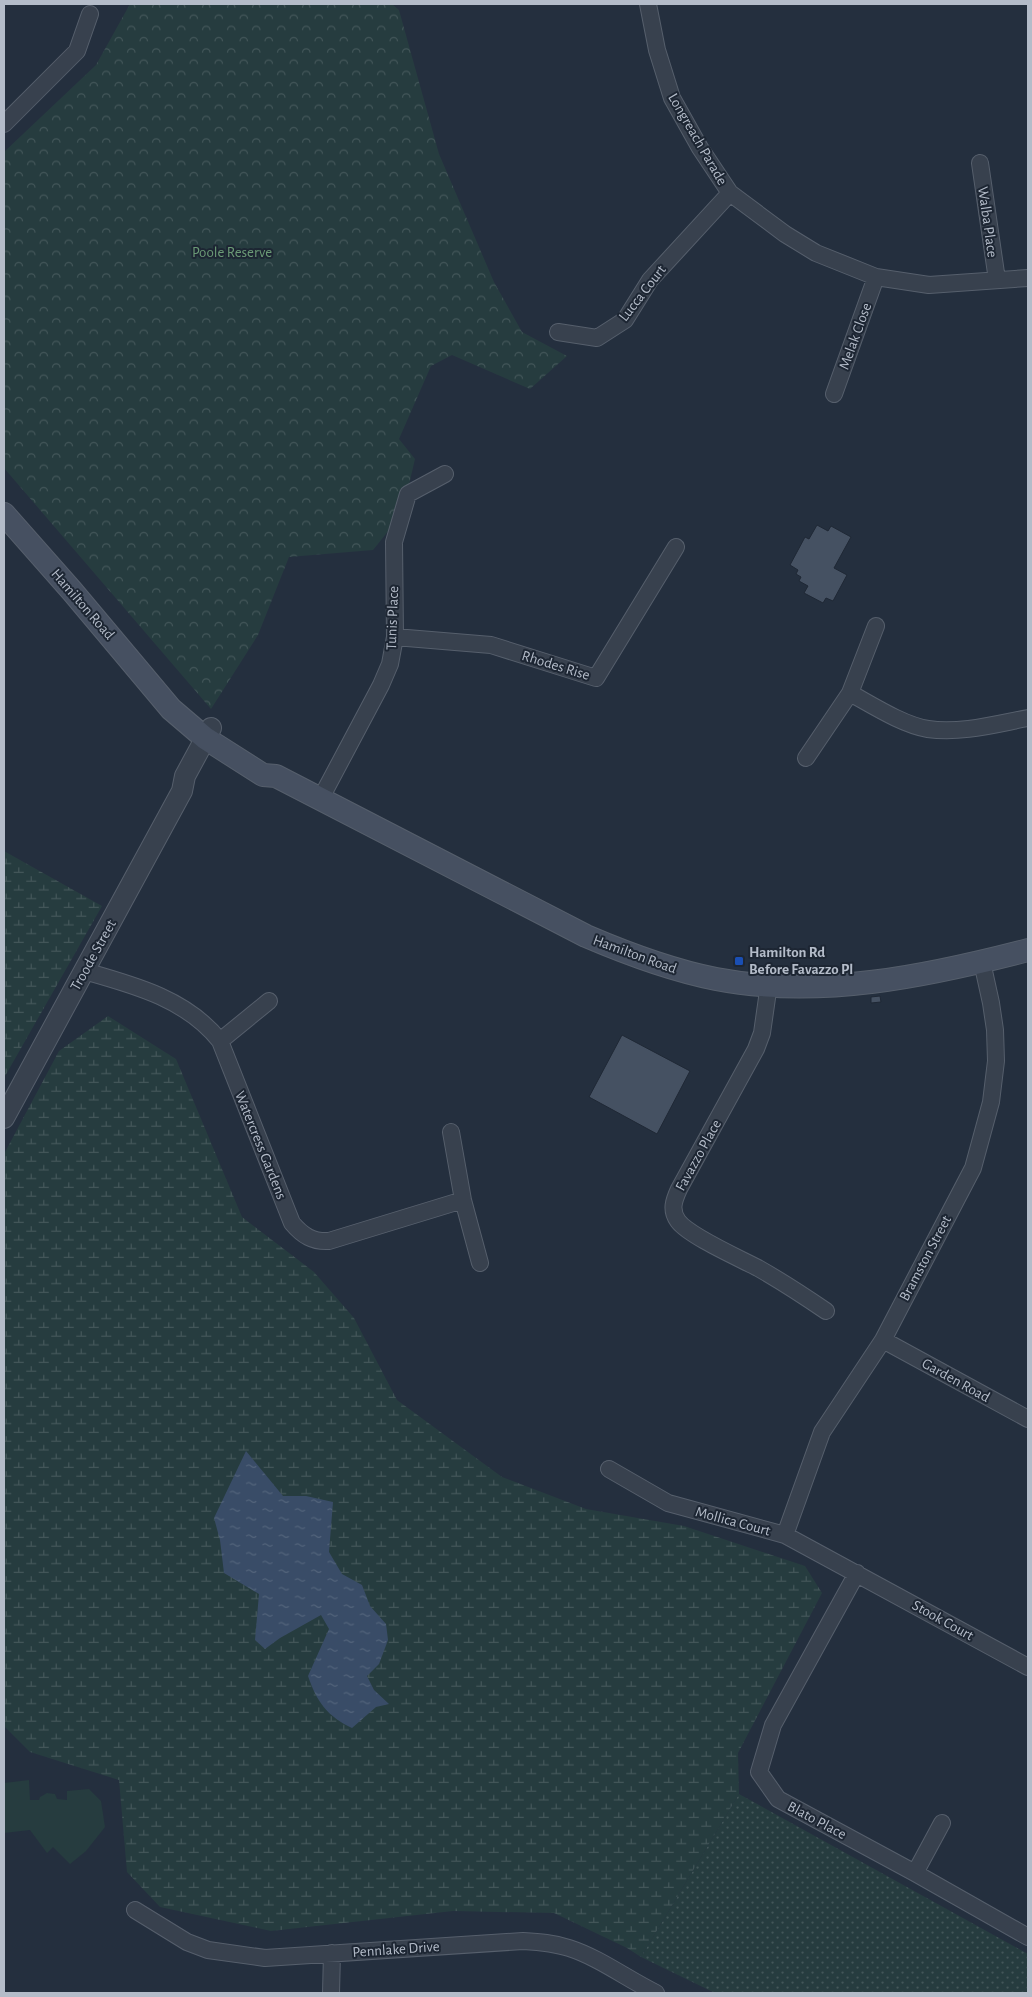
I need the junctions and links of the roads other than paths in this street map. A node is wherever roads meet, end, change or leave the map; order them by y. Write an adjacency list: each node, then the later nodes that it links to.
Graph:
1 (648, 4): 5 (street, Longreach Parade)
2 (90, 14): 3 (street)
3 (4, 124)
4 (980, 163): 8 (street, Walba Place)
5 (730, 193): 6 (street, Longreach Parade); 9 (street, Lucca Court)
6 (876, 277): 8 (street, Longreach Parade); 10 (street, Melak Close)
7 (1028, 278): 8 (street, Longreach Parade)
8 (997, 280)
9 (558, 332)
10 (834, 394)
11 (445, 474): 15 (street, Tunis Place)
12 (4, 514): 18 (main road, Hamilton Road)
13 (676, 547): 15 (street, Rhodes Rise)
14 (876, 626): 16 (street)
15 (395, 637): 20 (street, Tunis Place)
16 (850, 693): 17 (street); 19 (street)
17 (1028, 718)
18 (213, 736): 20 (main road, Hamilton Road); 23 (street, Troode Street)
19 (806, 758)
20 (321, 798): 24 (main road, Hamilton Road)
21 (1028, 950): 22 (main road, Hamilton Road)
22 (982, 962): 24 (main road, Hamilton Road); 32 (street, Bramston Street)
23 (84, 971): 26 (street, Watercress Gardens); 27 (street, Troode Street)
24 (768, 984): 31 (street, Favazzo Place)
25 (269, 1001): 26 (street)
26 (220, 1041): 29 (street, Watercress Gardens)
27 (4, 1118)
28 (451, 1132): 29 (street)
29 (463, 1200): 30 (street)
30 (480, 1263)
31 (826, 1311)
32 (883, 1340): 33 (street, Garden Road); 35 (street, Bramston Street)
33 (1028, 1420)
34 (609, 1469): 35 (street, Mollica Court)
35 (785, 1535): 36 (street, Mollica Court)
36 (857, 1573): 37 (street, Stook Court); 39 (street, Blato Place)
37 (1028, 1666)
38 (942, 1822): 39 (street)
39 (915, 1873): 41 (street, Blato Place)
40 (135, 1910): 42 (street, Pennlake Drive)
41 (1028, 1937)
42 (332, 1953): 43 (street, Pennlake Drive); 44 (street)
43 (645, 1991)
44 (331, 1993)

